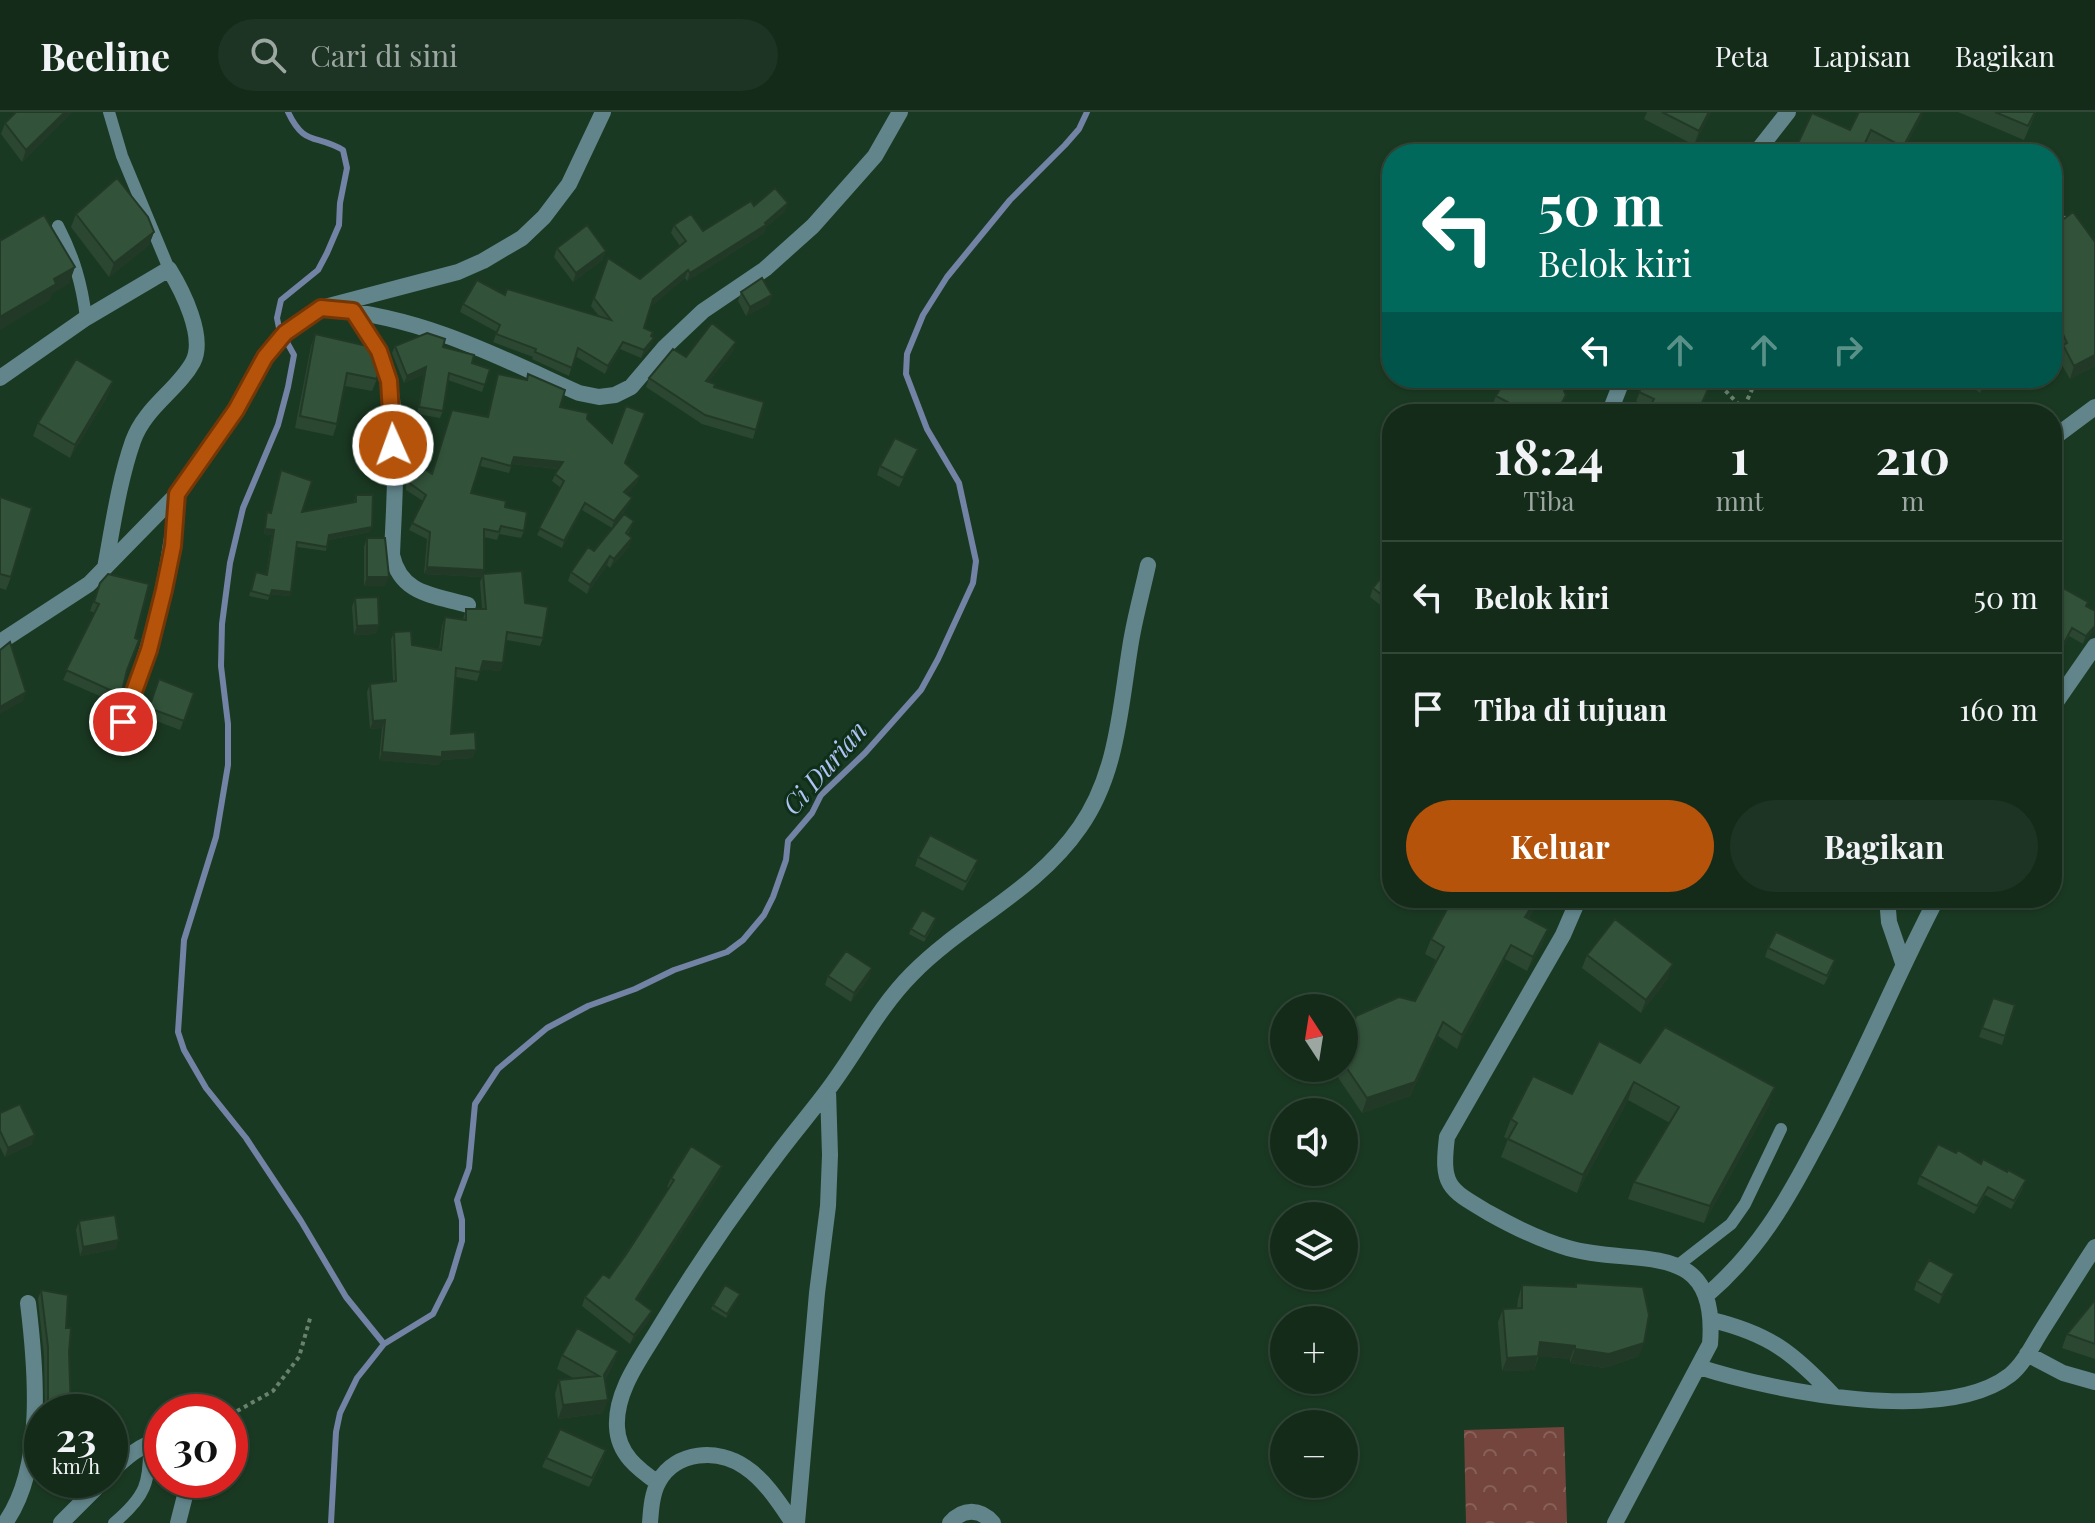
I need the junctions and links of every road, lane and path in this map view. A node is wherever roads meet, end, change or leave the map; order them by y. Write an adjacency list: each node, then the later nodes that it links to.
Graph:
1 (109, 112): 11 (lane)
2 (603, 112): 12 (street)
3 (900, 112): 13 (street)
4 (1788, 112): 5 (street)
5 (1763, 144)
6 (2062, 215): 7 (path)
7 (2066, 219): 8 (path); 10 (path)
8 (2062, 222)
9 (58, 226): 14 (lane)
10 (2076, 227)
11 (169, 269): 14 (street); 22 (street)
12 (321, 308): 13 (street); 20 (street)
13 (353, 311): 23 (street)
14 (86, 318): 15 (street)
15 (0, 378)
16 (1722, 388): 17 (path)
17 (1735, 404)
18 (2095, 407): 19 (street)
19 (2062, 432)
20 (177, 494): 22 (street); 27 (street)
21 (1148, 565): 32 (street)
22 (105, 569): 24 (street)
23 (468, 605)
24 (0, 642)
25 (2095, 646): 26 (street)
26 (2062, 694)
27 (123, 722)
28 (1575, 908): 35 (street)
29 (1888, 908): 31 (street)
30 (1932, 908): 31 (street)
31 (1903, 963): 36 (street)
32 (828, 1090): 45 (street); 54 (street)
33 (1781, 1129): 35 (lane)
34 (2095, 1247): 40 (street)
35 (1677, 1266): 36 (street)
36 (1707, 1295): 39 (street)
37 (28, 1303): 49 (street)
38 (311, 1315): 44 (path)
39 (1712, 1320): 41 (street); 43 (street)
40 (2027, 1354): 42 (street); 43 (street)
41 (1699, 1367): 43 (street); 57 (street)
42 (2095, 1382)
43 (1833, 1395)
44 (248, 1405)
45 (658, 1483): 53 (street); 54 (street)
46 (144, 1488): 51 (lane)
47 (86, 1498): 50 (street)
48 (184, 1498): 52 (street)
49 (5, 1523)
50 (61, 1523)
51 (114, 1523)
52 (178, 1523)
53 (650, 1523)
54 (795, 1523)
55 (950, 1523): 56 (street)
56 (993, 1523)
57 (1615, 1523)

